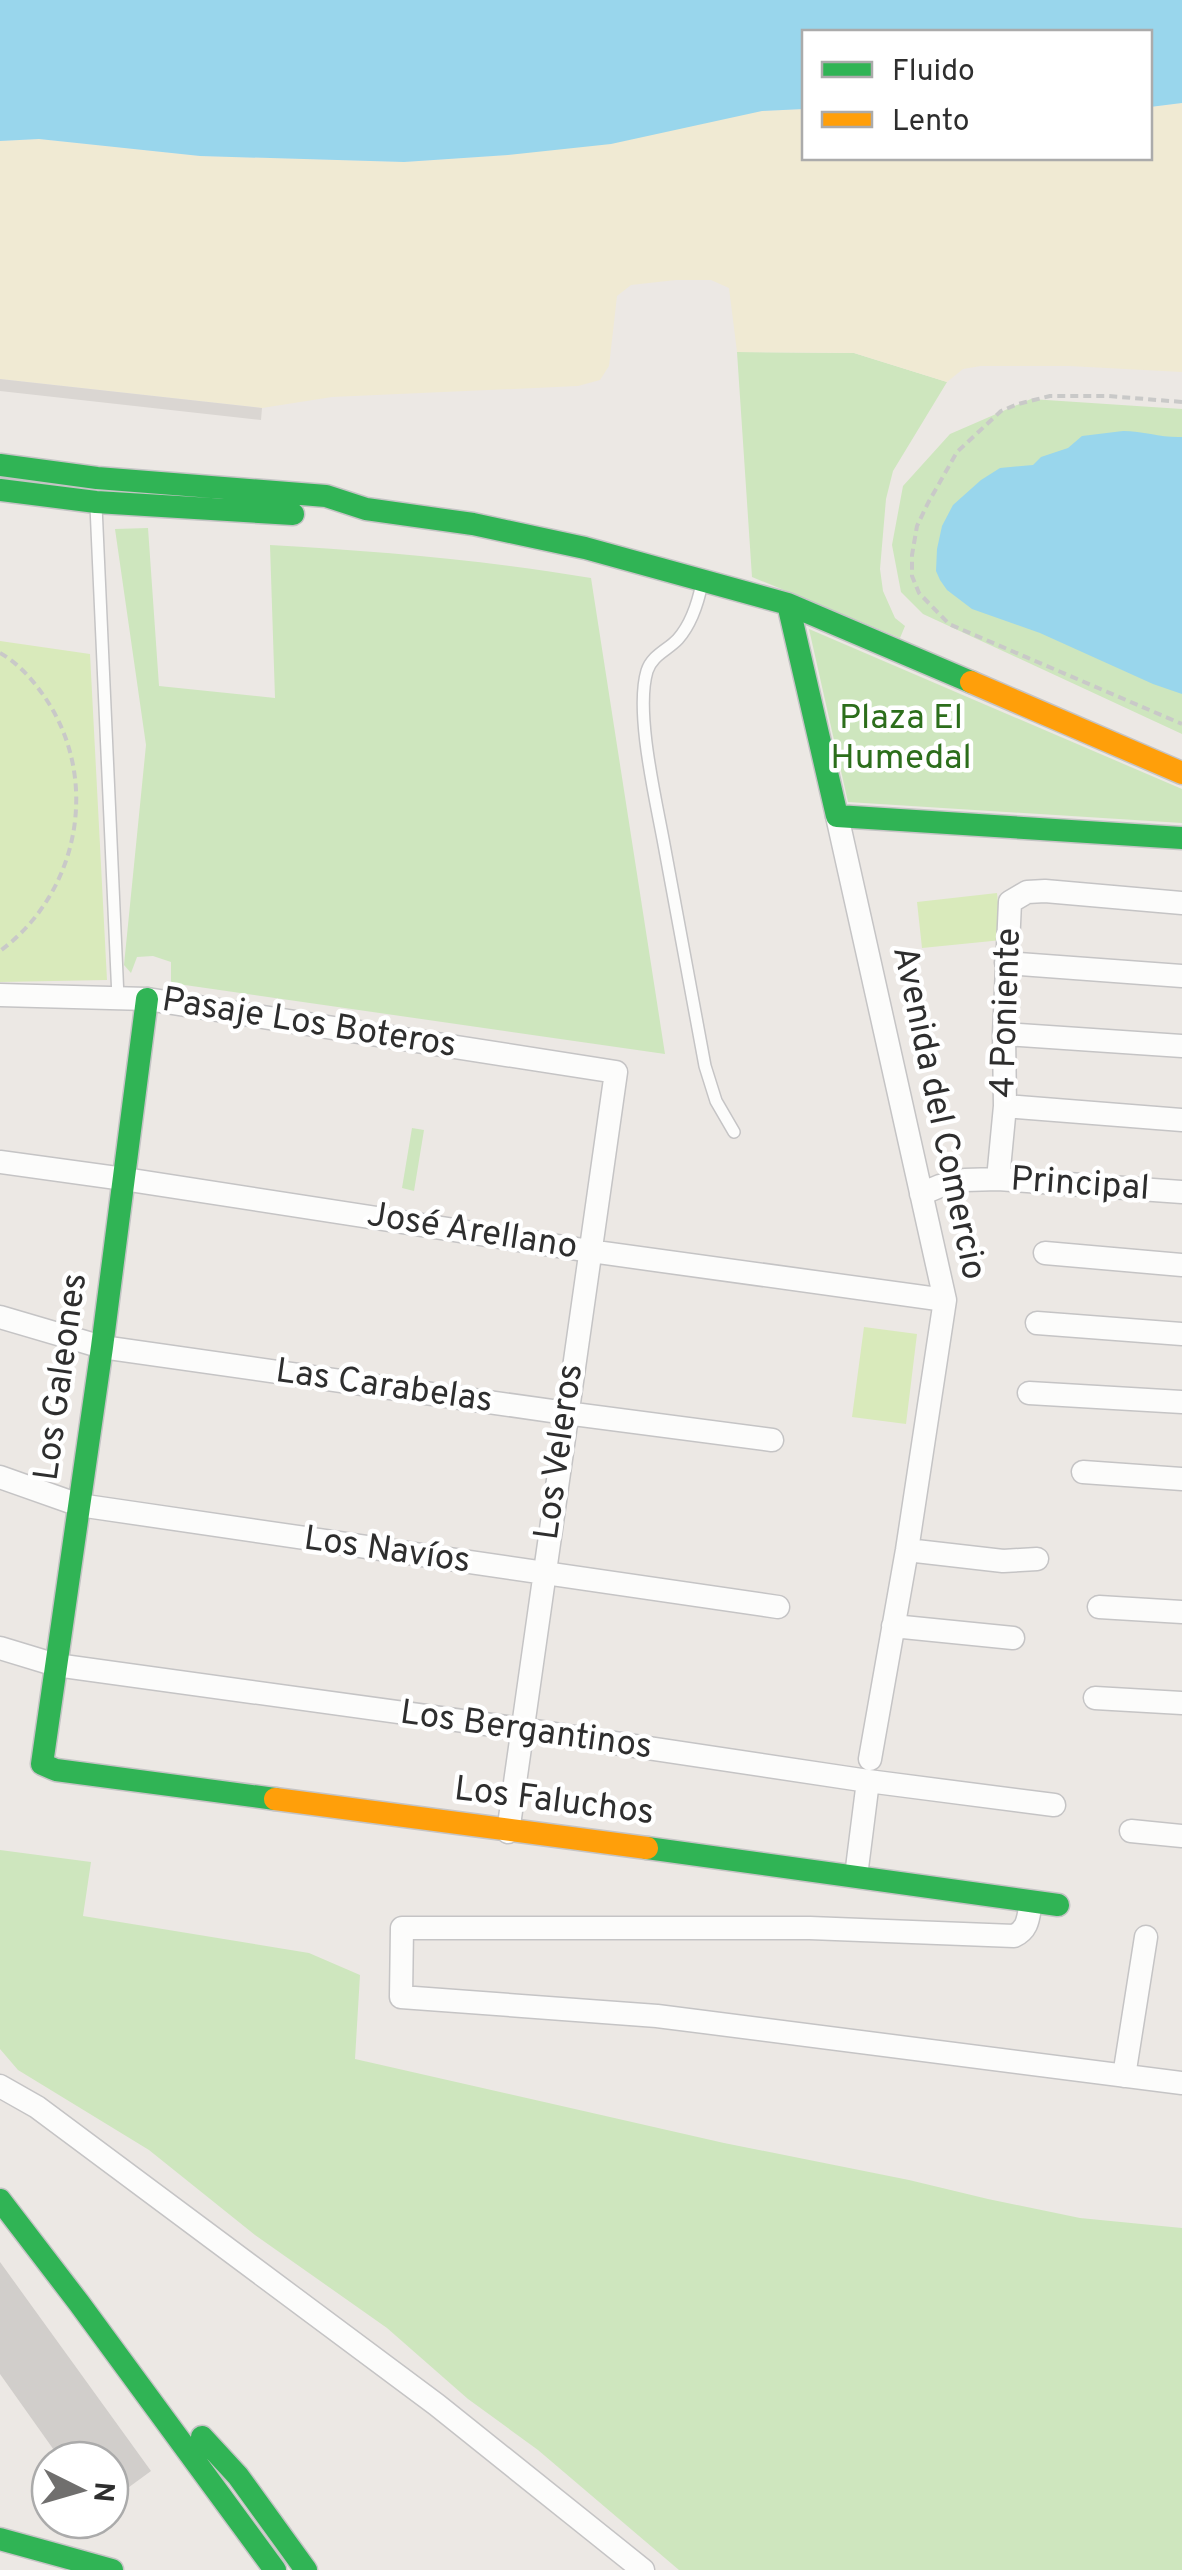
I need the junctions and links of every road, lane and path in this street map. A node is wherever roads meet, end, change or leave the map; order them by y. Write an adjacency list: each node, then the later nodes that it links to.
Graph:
1 (1182, 402): 9 (path)
2 (0, 465): 5 (street)
3 (0, 490): 4 (street)
4 (96, 502): 5 (street); 18 (lane)
5 (366, 508): 6 (street)
6 (702, 581): 7 (street); 25 (lane)
7 (788, 604): 10 (street); 11 (street, Avenida del Comercio)
8 (0, 653): 14 (path)
9 (1182, 724)
10 (1182, 773)
11 (837, 816): 12 (street); 30 (street, Avenida del Comercio)
12 (1182, 838)
13 (1182, 903): 15 (street, 4 Poniente)
14 (0, 950)
15 (1006, 963): 16 (street); 20 (street, 4 Poniente)
16 (1182, 976)
17 (0, 995): 18 (street, Pasaje Los Boteros)
18 (118, 998): 19 (street, Pasaje Los Boteros)
19 (147, 999): 22 (street, Pasaje Los Boteros); 27 (street, Los Galeones)
20 (1004, 1034): 21 (street); 23 (street, 4 Poniente)
21 (1182, 1046)
22 (616, 1072): 31 (street, Los Veleros)
23 (1005, 1106): 24 (street); 28 (street, 4 Poniente)
24 (1182, 1120)
25 (734, 1132)
26 (0, 1162): 27 (street, José Arellano)
27 (124, 1179): 31 (street, José Arellano); 38 (street, Los Galeones)
28 (998, 1179): 29 (street, Principal); 30 (street, Principal)
29 (1182, 1192)
30 (921, 1194): 34 (street, Avenida del Comercio)
31 (590, 1250): 34 (street, José Arellano); 41 (street, Los Veleros)
32 (1044, 1252): 33 (street)
33 (1182, 1265)
34 (945, 1300): 47 (street, Avenida del Comercio)
35 (0, 1317): 38 (street, Las Carabelas)
36 (1037, 1323): 37 (street)
37 (1182, 1334)
38 (102, 1347): 41 (street, Las Carabelas); 46 (street, Los Galeones)
39 (1029, 1393): 40 (street)
40 (1182, 1402)
41 (566, 1413): 42 (street, Las Carabelas); 49 (street, Los Veleros)
42 (772, 1440)
43 (1083, 1472): 45 (street)
44 (0, 1477): 46 (street, Los Navíos)
45 (1182, 1479)
46 (79, 1506): 49 (street, Los Navíos); 56 (street, Los Galeones)
47 (907, 1550): 48 (street); 53 (street, Avenida del Comercio)
48 (1037, 1559)
49 (543, 1574): 50 (street, Los Navíos); 59 (street, Los Veleros)
50 (778, 1607)
51 (1099, 1607): 52 (street)
52 (1182, 1612)
53 (893, 1626): 54 (street); 61 (street, Avenida del Comercio)
54 (1013, 1638)
55 (0, 1648): 56 (street, Los Bergantinos)
56 (56, 1665): 59 (street, Los Bergantinos); 60 (street, Los Galeones)
57 (1094, 1698): 58 (street)
58 (1182, 1702)
59 (521, 1729): 61 (street, Los Bergantinos); 64 (street, Los Veleros)
60 (42, 1764): 64 (street, Los Faluchos)
61 (869, 1770): 62 (street, Los Bergantinos); 66 (street, Avenida del Comercio)
62 (1054, 1805)
63 (1130, 1831): 65 (street)
64 (508, 1832): 66 (street, Los Faluchos)
65 (1182, 1836)
66 (856, 1876): 67 (street, Los Faluchos)
67 (1031, 1902): 68 (street, Los Faluchos); 70 (street)
68 (1058, 1906)
69 (1146, 1937): 70 (street)
70 (1124, 2076): 71 (street)
71 (1182, 2083)
72 (0, 2086): 79 (street)
73 (0, 2200): 74 (street)
74 (79, 2303): 77 (street); 78 (street)
75 (3, 2542): 76 (street)
76 (112, 2570)
77 (275, 2570)
78 (306, 2570)
79 (643, 2570)

